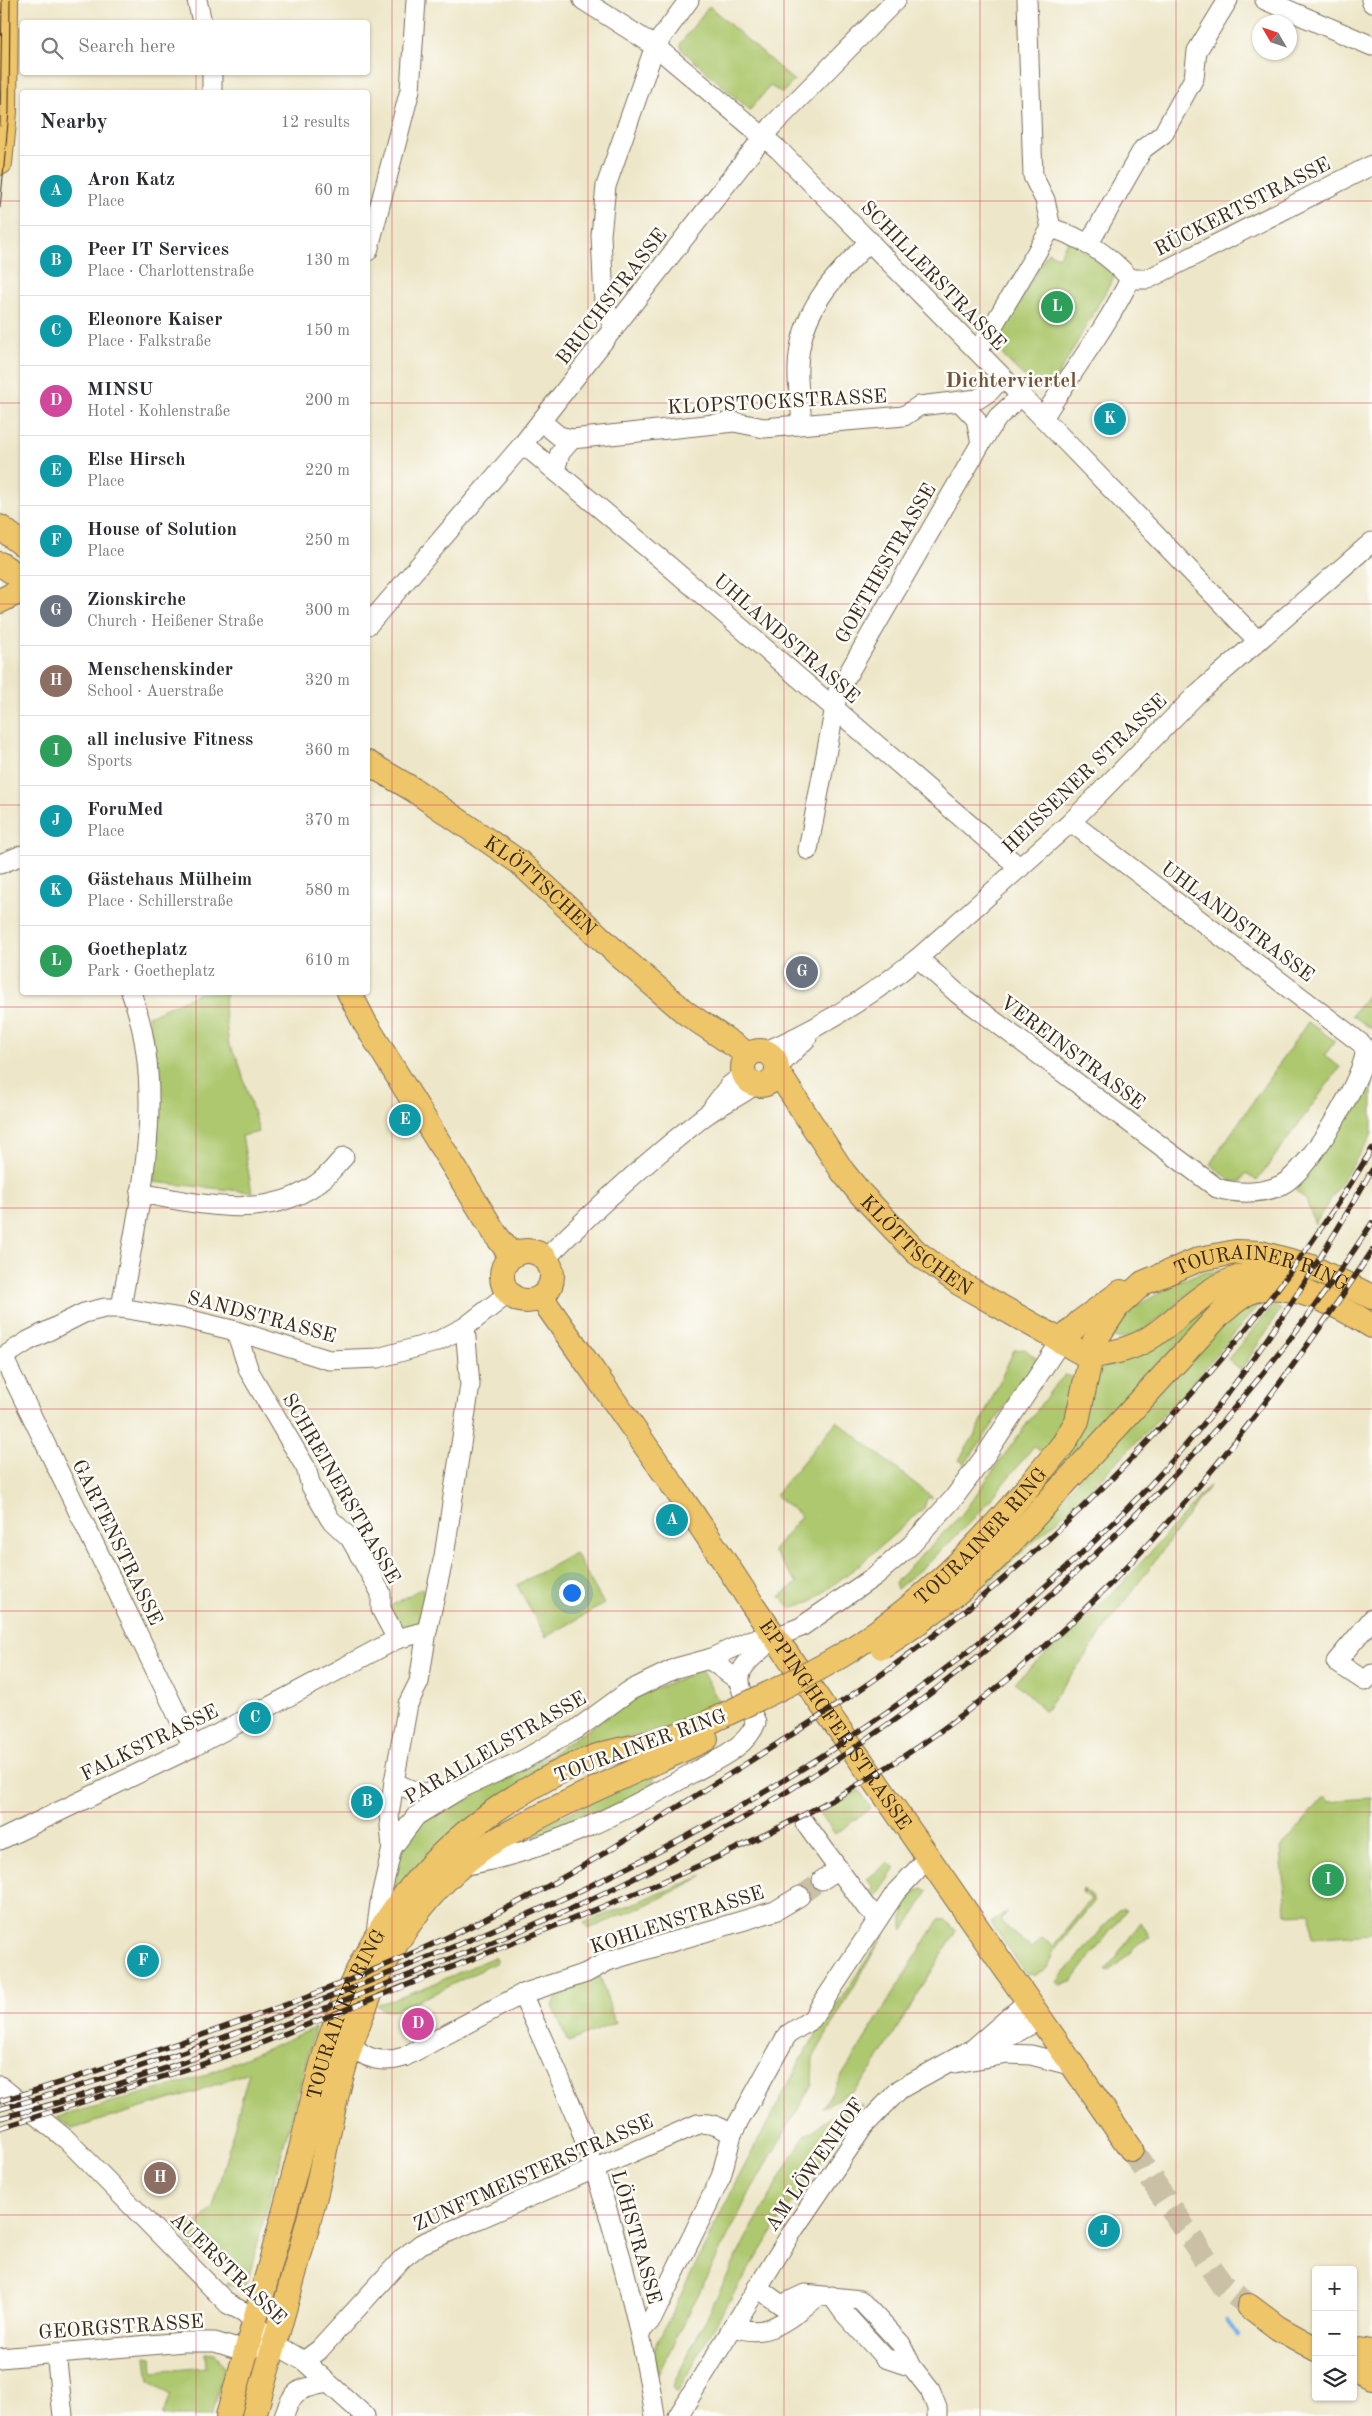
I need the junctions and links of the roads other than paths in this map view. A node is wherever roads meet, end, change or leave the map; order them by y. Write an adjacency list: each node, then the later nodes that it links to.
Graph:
1 (6, 0): 16 (main road)
2 (197, 0): 10 (street)
3 (416, 0): 20 (street)
4 (583, 0): 12 (street, SCHILLERSTRASSE)
5 (689, 0): 12 (street)
6 (896, 0): 15 (street, BRUCHSTRASSE)
7 (1027, 0): 18 (street)
8 (1228, 0): 21 (street)
9 (1265, 0): 11 (street)
10 (202, 20)
11 (1372, 44)
12 (655, 46): 15 (street, SCHILLERSTRASSE); 23 (street)
13 (212, 75): 14 (street)
14 (212, 90)
15 (765, 137): 19 (street, SCHILLERSTRASSE); 23 (street, BRUCHSTRASSE)
16 (0, 163)
17 (1372, 165): 22 (street, RÜCKERTSTRASSE)
18 (1051, 228): 21 (street); 24 (street)
19 (870, 241): 24 (street, SCHILLERSTRASSE); 30 (street)
20 (370, 243)
21 (1088, 245): 22 (street)
22 (1130, 279): 28 (street)
23 (614, 328): 29 (street, BRUCHSTRASSE)
24 (978, 351): 25 (street, SCHILLERSTRASSE)
25 (1002, 377): 26 (street, SCHILLERSTRASSE); 27 (street, KLOPSTOCKSTRASSE)
26 (1021, 396): 28 (street, SCHILLERSTRASSE); 32 (street, GOETHESTRASSE)
27 (960, 402): 30 (street, KLOPSTOCKSTRASSE); 32 (street)
28 (1043, 418): 43 (street, SCHILLERSTRASSE)
29 (541, 421): 31 (street); 33 (street, BRUCHSTRASSE)
30 (802, 424): 31 (street, KLOPSTOCKSTRASSE)
31 (572, 439): 34 (street)
32 (981, 443): 44 (street, GOETHESTRASSE)
33 (523, 444): 34 (street, UHLANDSTRASSE); 42 (street, BRUCHSTRASSE)
34 (555, 470): 44 (street, UHLANDSTRASSE)
35 (0, 527): 36 (main road)
36 (20, 542)
37 (1372, 542): 43 (street, HEISSENER STRASSE)
38 (0, 564): 39 (main road)
39 (20, 577)
40 (20, 591): 41 (main road)
41 (0, 601)
42 (370, 623)
43 (1258, 640): 46 (street, HEISSENER STRASSE)
44 (834, 708): 47 (street, GOETHESTRASSE); 50 (street, UHLANDSTRASSE)
45 (370, 764): 55 (main road, KLÖTTSCHEN)
46 (1071, 822): 50 (street, HEISSENER STRASSE); 54 (street, UHLANDSTRASSE)
47 (808, 850)
48 (20, 855): 49 (street)
49 (0, 864)
50 (1020, 868): 51 (street, HEISSENER STRASSE)
51 (918, 958): 54 (street, VEREINSTRASSE); 55 (street, HEISSENER STRASSE)
52 (132, 995): 57 (street)
53 (351, 995): 58 (main road)
54 (1363, 1062)
55 (759, 1069): 59 (street, HEISSENER STRASSE); 69 (main road, KLÖTTSCHEN)
56 (344, 1157): 57 (street)
57 (140, 1193): 65 (street)
58 (512, 1256): 59 (main road); 61 (main road)
59 (546, 1258): 63 (main road)
60 (1143, 1283): 64 (main road, TOURAINER RING); 69 (main road); 70 (main road, TOURAINER RING)
61 (509, 1293): 63 (main road); 67 (street, SANDSTRASSE)
62 (1308, 1293): 66 (main road, TOURAINER RING); 70 (main road); 79 (main road, TOURAINER RING, bridge)
63 (541, 1297): 74 (main road, EPPINGHOFER STRASSE)
64 (1372, 1298)
65 (121, 1308): 68 (street, SANDSTRASSE); 71 (street, SANDSTRASSE)
66 (1372, 1326)
67 (465, 1327): 68 (street, SANDSTRASSE); 73 (street)
68 (236, 1331): 75 (street, SCHREINERSTRASSE)
69 (1061, 1341): 70 (main road, KLÖTTSCHEN); 74 (street, PARALLELSTRASSE)
70 (1089, 1357): 79 (main road, TOURAINER RING, bridge)
71 (2, 1358): 80 (street, GARTENSTRASSE)
72 (1372, 1619): 77 (street)
73 (427, 1630): 75 (street, FALKSTRASSE); 81 (street)
74 (776, 1637): 76 (street, PARALLELSTRASSE); 78 (street, PARALLELSTRASSE); 86 (main road, EPPINGHOFER STRASSE)
75 (397, 1639): 80 (street, FALKSTRASSE)
76 (709, 1658): 78 (street); 82 (street, PARALLELSTRASSE)
77 (1369, 1678)
78 (739, 1681): 87 (street)
79 (725, 1723): 87 (main road, TOURAINER RING); 92 (main road, TOURAINER RING)
80 (193, 1748): 84 (street, FALKSTRASSE)
81 (394, 1782): 82 (street); 85 (street)
82 (462, 1788): 85 (street, PARALLELSTRASSE)
83 (805, 1823): 88 (street)
84 (0, 1840)
85 (392, 1848): 92 (street, PARALLELSTRASSE)
86 (928, 1858): 91 (street); 94 (main road, EPPINGHOFER STRASSE)
87 (461, 1866): 95 (main road, TOURAINER RING)
88 (838, 1870): 89 (street); 91 (street)
89 (822, 1880)
90 (800, 1896): 93 (street, KOHLENSTRASSE)
91 (879, 1917): 99 (street)
92 (376, 1933): 105 (main road, TOURAINER RING)
93 (522, 1994): 95 (street, KOHLENSTRASSE); 101 (street, LÖHSTRASSE)
94 (1035, 2010): 96 (street, AM LÖWENHOF); 97 (main road, EPPINGHOFER STRASSE)
95 (350, 2043): 108 (main road, TOURAINER RING)
96 (946, 2064): 97 (street, AM LÖWENHOF); 102 (street, AM LÖWENHOF)
97 (1074, 2066): 100 (main road, EPPINGHOFER STRASSE)
98 (0, 2086): 105 (street, AUERSTRASSE)
99 (732, 2134): 101 (street, ZUNFTMEISTERSTRASSE); 107 (street)
100 (1131, 2149)
101 (594, 2170): 107 (street, LÖHSTRASSE); 115 (street, ZUNFTMEISTERSTRASSE)
102 (757, 2287): 103 (street); 106 (street, AM LÖWENHOF)
103 (825, 2296): 106 (street); 126 (street)
104 (1249, 2306): 109 (main road)
105 (255, 2324): 108 (street, AUERSTRASSE); 110 (main road, TOURAINER RING)
106 (733, 2326): 125 (street, AM LÖWENHOF)
107 (640, 2332): 124 (street, LÖHSTRASSE)
108 (275, 2344): 110 (street, GEORGSTRASSE); 115 (street, AUERSTRASSE); 121 (main road, TOURAINER RING)
109 (1312, 2347)
110 (248, 2348): 113 (street, GEORGSTRASSE); 120 (main road, TOURAINER RING)
111 (1357, 2350): 112 (main road)
112 (1372, 2352)
113 (56, 2353): 114 (street, GEORGSTRASSE); 119 (street)
114 (0, 2358)
115 (304, 2361): 118 (street, AUERSTRASSE)
116 (1357, 2371): 117 (main road)
117 (1372, 2377)
118 (327, 2383): 122 (street); 123 (street, AUERSTRASSE)
119 (63, 2416)
120 (228, 2416)
121 (254, 2416)
122 (284, 2416)
123 (365, 2416)
124 (654, 2416)
125 (678, 2416)
126 (937, 2416)

